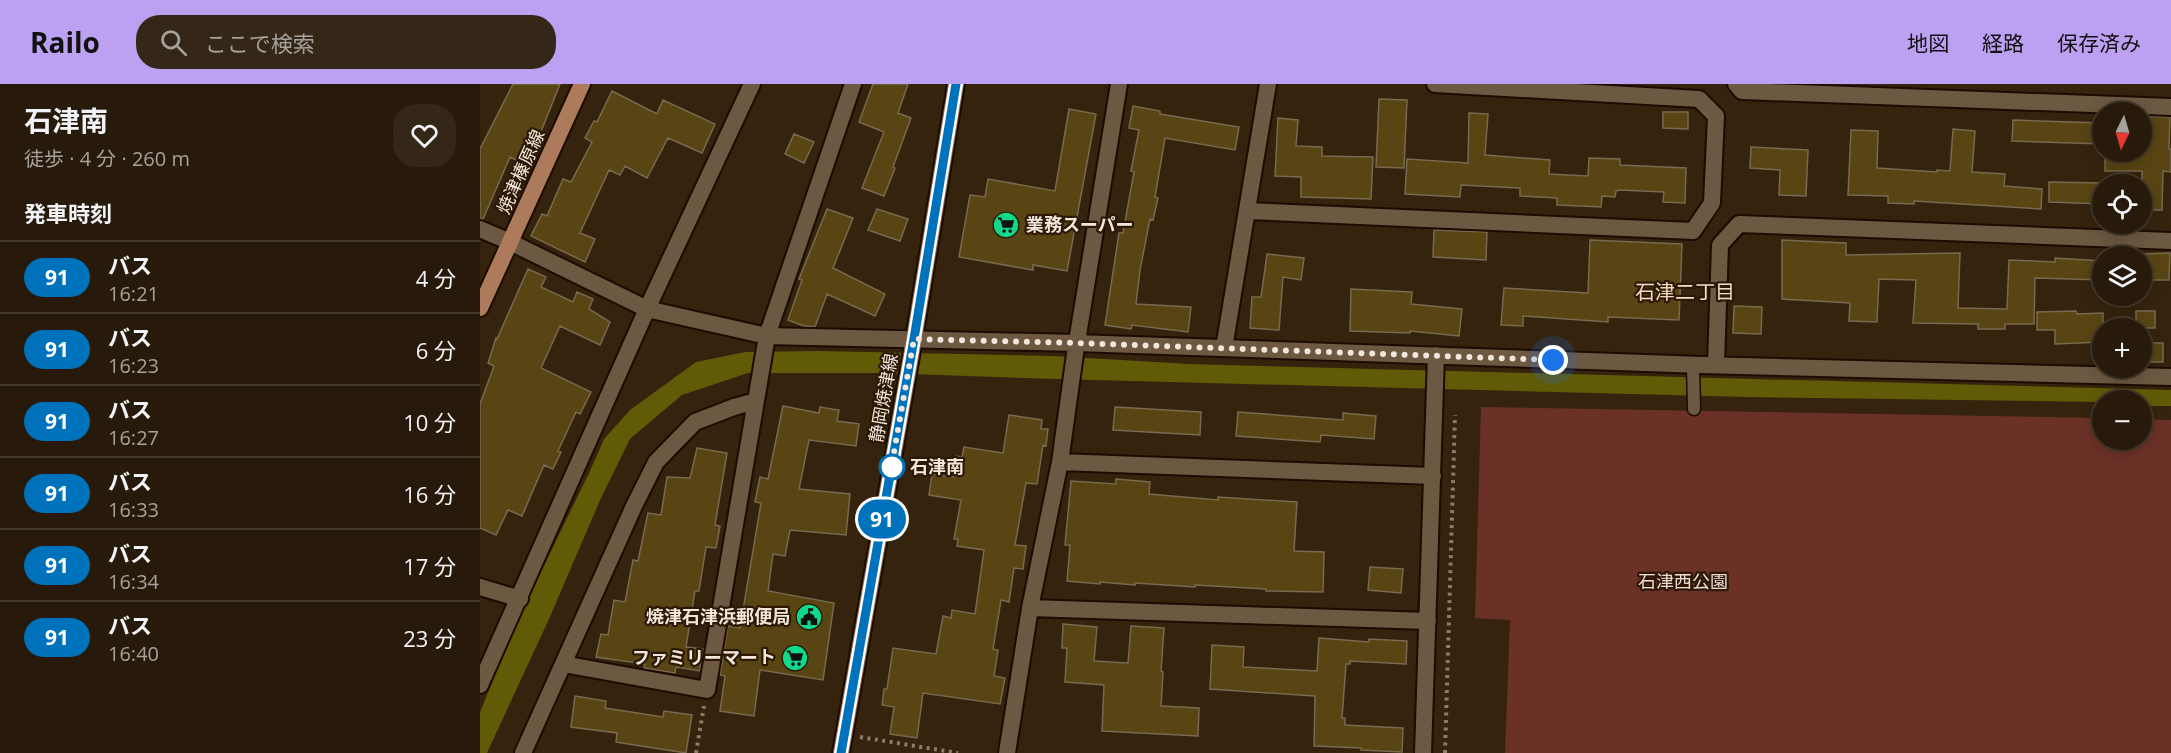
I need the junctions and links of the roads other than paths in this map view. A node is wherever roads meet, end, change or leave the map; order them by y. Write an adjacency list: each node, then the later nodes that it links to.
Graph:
1 (582, 84): 14 (main road, 焼津榛原線)
2 (753, 84): 16 (street)
3 (853, 84): 17 (street)
4 (956, 84): 18 (main road, 静岡焼津線)
5 (1119, 84): 20 (street)
6 (1268, 84): 11 (street)
7 (1435, 84): 11 (street)
8 (1737, 84): 9 (street)
9 (1959, 91): 10 (street)
10 (2171, 107)
11 (1248, 211): 19 (street)
12 (480, 229): 14 (street)
13 (2171, 241): 22 (street)
14 (510, 242): 15 (main road, 焼津榛原線); 16 (street)
15 (480, 308)
16 (647, 309): 17 (street); 29 (street)
17 (766, 340): 18 (street); 24 (street)
18 (913, 344): 20 (street); 35 (main road, 静岡焼津線)
19 (1224, 348): 20 (street); 21 (street)
20 (1076, 349): 26 (street)
21 (1436, 360): 22 (street); 27 (street)
22 (1704, 365): 23 (street); 25 (street)
23 (2171, 377)
24 (756, 401): 32 (street); 32 (street)
25 (1694, 409)
26 (1060, 462): 27 (street); 30 (street)
27 (1432, 476): 31 (street)
28 (480, 587): 29 (street)
29 (520, 599): 33 (street)
30 (1030, 608): 31 (street); 36 (street)
31 (1428, 621): 37 (street)
32 (562, 664): 34 (street)
33 (480, 685)
34 (524, 753)
35 (841, 753)
36 (1007, 753)
37 (1423, 753)

